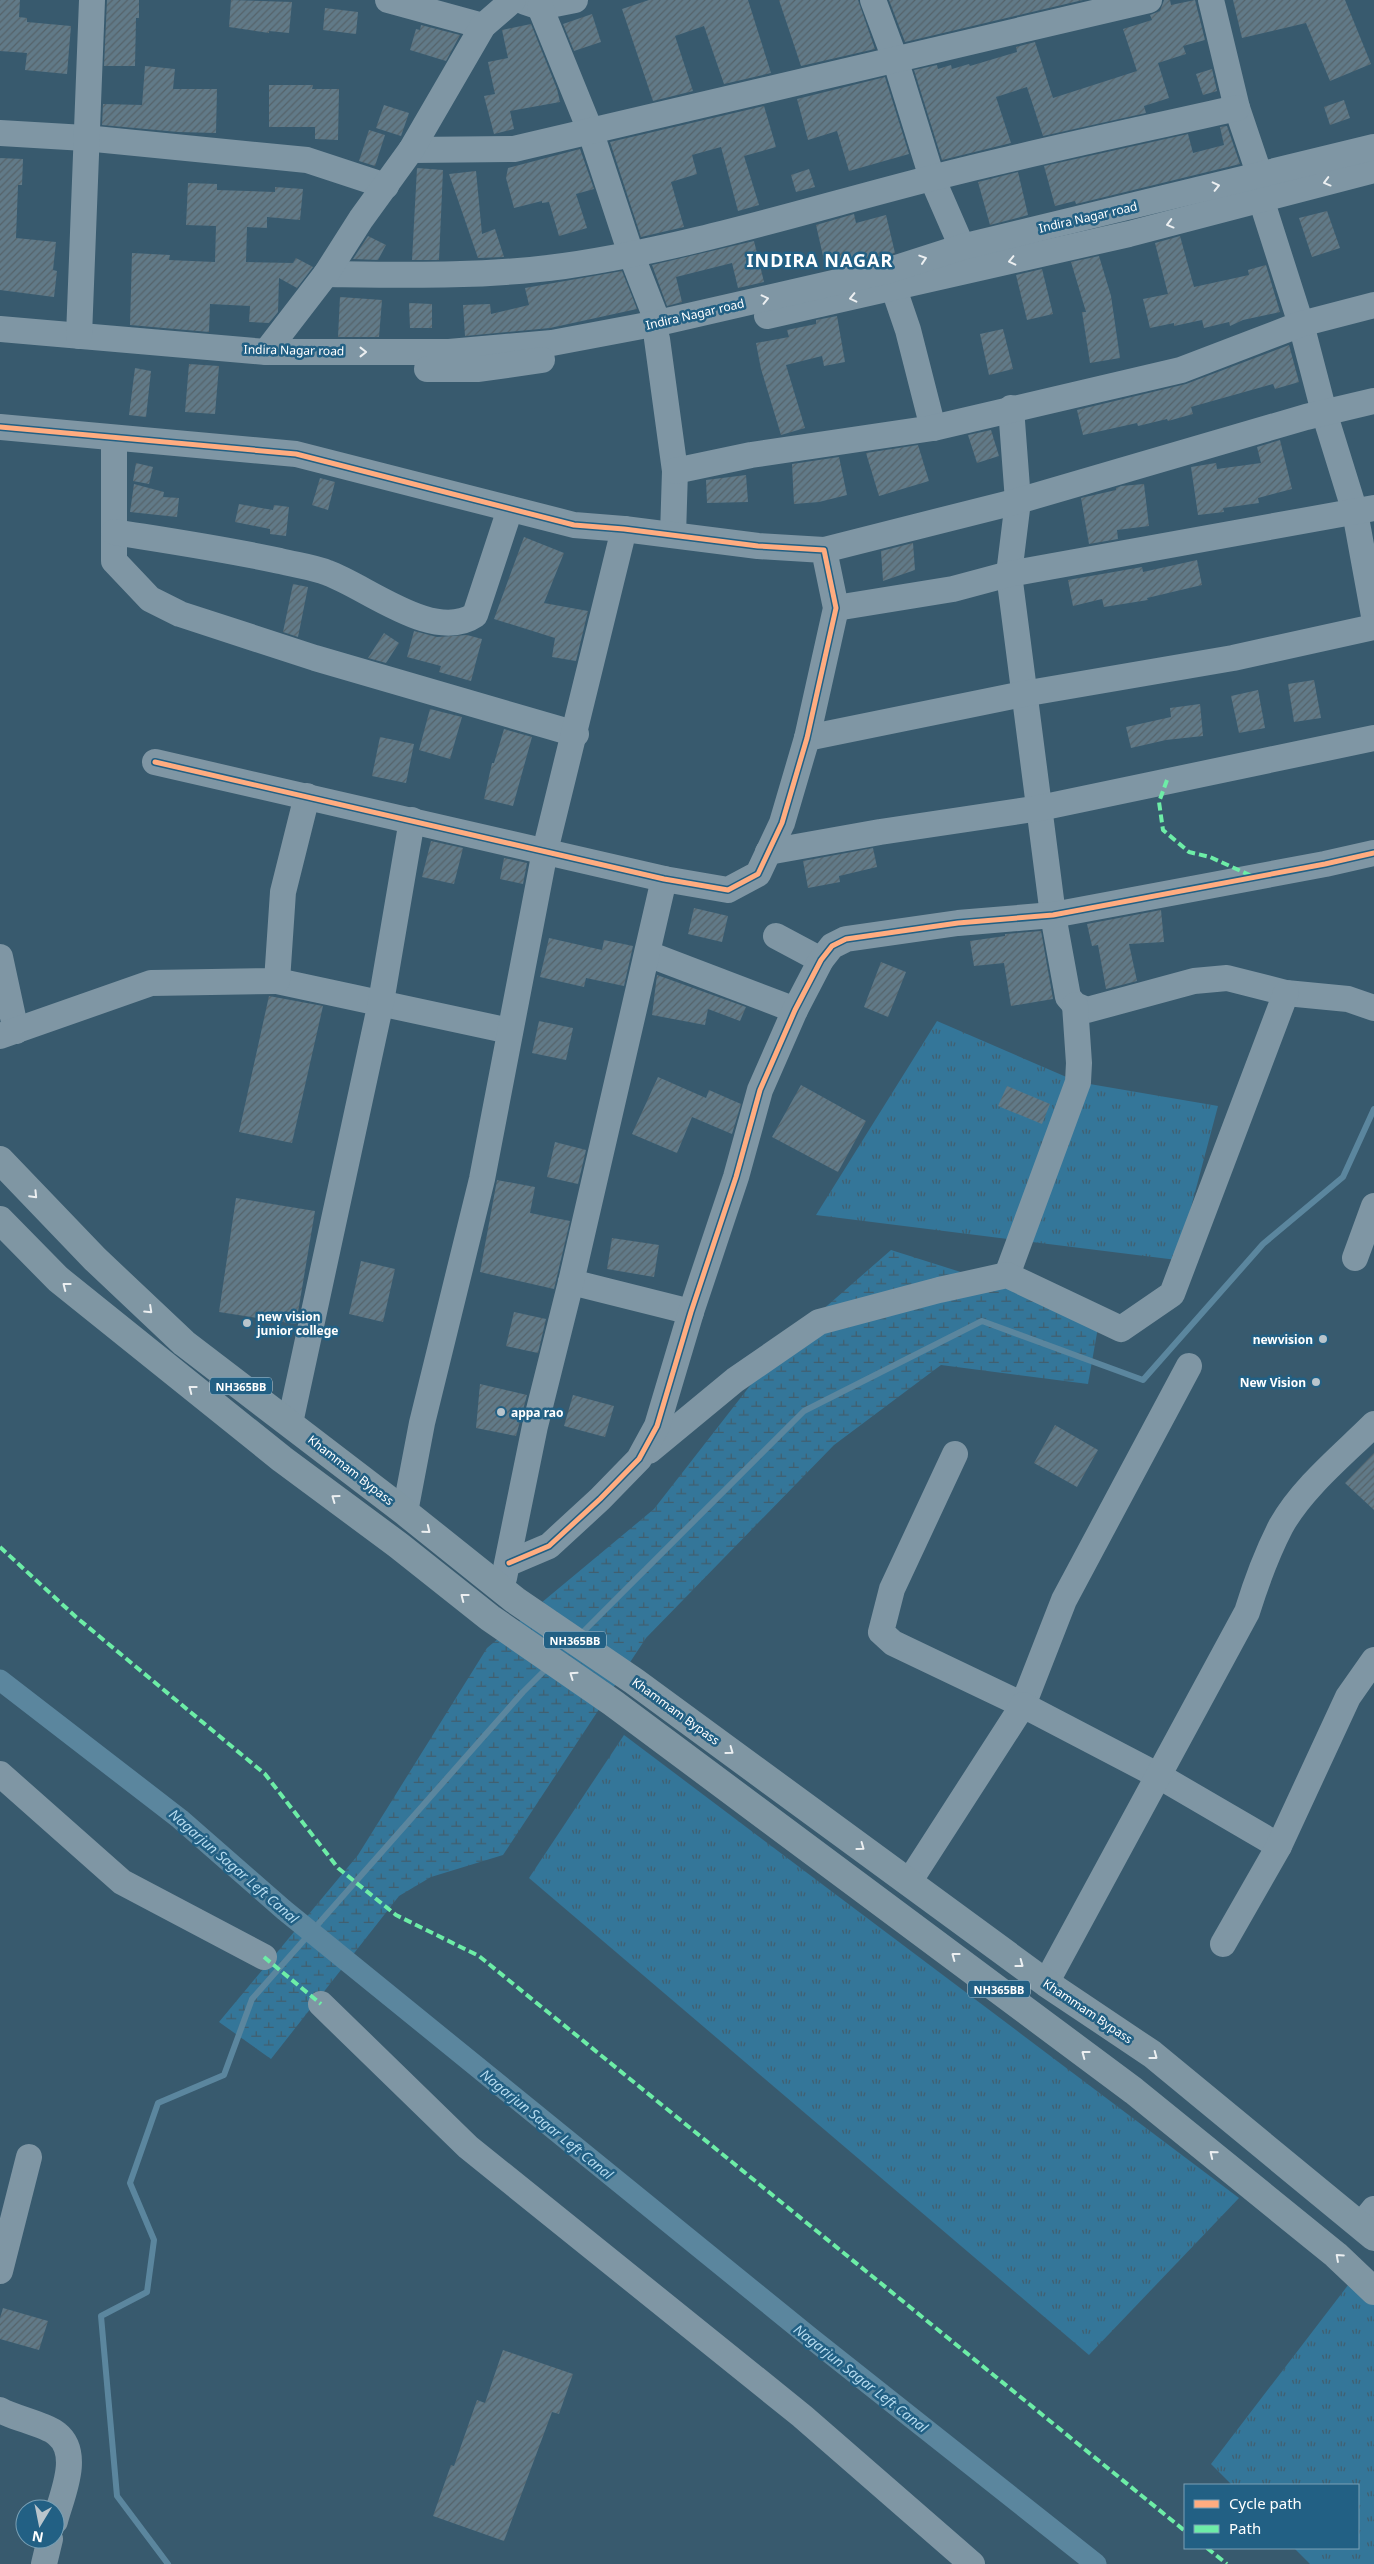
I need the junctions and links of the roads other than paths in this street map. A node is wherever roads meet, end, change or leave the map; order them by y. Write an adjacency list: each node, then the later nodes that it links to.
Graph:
1 (92, 0): 14 (street)
2 (388, 0): 9 (street)
3 (513, 0): 9 (street)
4 (575, 0): 8 (street)
5 (873, 0): 10 (street)
6 (1148, 0): 10 (street)
7 (1211, 0): 11 (street)
8 (530, 4): 12 (street)
9 (483, 26): 16 (street)
10 (895, 59): 12 (street); 18 (street)
11 (1237, 108): 18 (street); 20 (street)
12 (590, 130): 16 (street); 22 (street)
13 (0, 134): 14 (street)
14 (85, 138): 19 (street); 29 (street)
15 (1374, 146): 20 (street, Indira Nagar road)
16 (411, 150): 19 (street)
17 (1374, 170): 20 (street, Indira Nagar road, one-way to 20)
18 (932, 178): 21 (street); 22 (street)
19 (386, 186): 23 (street)
20 (1260, 188): 21 (street, Indira Nagar road, one-way to 20); 24 (street, Indira Nagar road, one-way to 24); 26 (street)
21 (962, 247): 28 (street, Indira Nagar road, one-way to 21)
22 (631, 254): 23 (street); 28 (street)
23 (326, 274): 31 (street)
24 (894, 289): 28 (street, Indira Nagar road, one-way to 28); 36 (street)
25 (1374, 305): 26 (street)
26 (1301, 324): 33 (street); 34 (street)
27 (0, 330): 29 (street, Indira Nagar road)
28 (658, 331): 30 (street, Indira Nagar road); 31 (street, Indira Nagar road, one-way to 28); 38 (street)
29 (79, 336): 31 (street, Indira Nagar road)
30 (0, 348)
31 (266, 352)
32 (1374, 401): 34 (street)
33 (1011, 408): 36 (street); 39 (street)
34 (1324, 412): 39 (street); 41 (street)
35 (0, 427): 37 (street)
36 (933, 428): 38 (street)
37 (114, 438): 40 (street); 43 (street)
38 (675, 471): 44 (street)
39 (1018, 501): 45 (street); 46 (street)
40 (510, 509): 42 (street); 43 (street)
41 (1365, 510): 46 (street); 48 (street)
42 (624, 529): 44 (street); 51 (street)
43 (114, 532): 51 (street)
44 (673, 535): 45 (street)
45 (824, 550): 47 (street)
46 (1009, 574): 47 (street); 50 (street)
47 (836, 608): 52 (street)
48 (1374, 616)
49 (1374, 627): 50 (street)
50 (1023, 694): 52 (street); 56 (street)
51 (576, 734): 58 (street)
52 (808, 738): 59 (street)
53 (1374, 738): 56 (street)
54 (155, 762): 55 (street)
55 (307, 796): 57 (street); 67 (street)
56 (1040, 808): 59 (street); 62 (street)
57 (412, 820): 58 (street); 69 (street)
58 (545, 852): 61 (street); 73 (street)
59 (768, 852): 61 (street)
60 (1374, 853): 62 (street)
61 (664, 879): 64 (street)
62 (1053, 915): 66 (street); 70 (street)
63 (776, 936): 66 (street)
64 (648, 954): 72 (street); 80 (street)
65 (0, 957): 74 (street)
66 (821, 960): 72 (street)
67 (277, 981): 69 (street); 74 (street)
68 (1286, 994): 70 (street); 71 (street); 79 (street)
69 (381, 1002): 73 (street); 83 (street)
70 (1075, 1005): 79 (street)
71 (1374, 1008)
72 (795, 1010): 81 (street)
73 (510, 1030): 87 (street)
74 (8, 1034)
75 (0, 1160): 83 (highway, Khammam Bypass / NH365BB, one-way to 83)
76 (1374, 1206): 78 (street)
77 (0, 1220): 103 (highway, NH365BB, one-way to 77)
78 (1355, 1258)
79 (1007, 1275): 86 (street)
80 (571, 1282): 81 (street); 88 (street)
81 (691, 1312): 86 (street)
82 (1189, 1366): 91 (street)
83 (290, 1424): 87 (highway, Khammam Bypass / NH365BB)
84 (1374, 1424): 93 (street)
85 (955, 1454): 91 (street)
86 (639, 1459): 88 (street)
87 (405, 1512): 89 (highway, Khammam Bypass / NH365BB, one-way to 89)
88 (509, 1563): 89 (street)
89 (508, 1595): 95 (highway, Khammam Bypass / NH365BB, one-way to 95)
90 (1374, 1660): 94 (street)
91 (1023, 1705): 93 (street); 95 (street)
92 (0, 1774): 97 (street)
93 (1159, 1776): 94 (street); 98 (street)
94 (1279, 1846): 96 (street)
95 (910, 1882): 98 (highway, Khammam Bypass / NH365BB, one-way to 98)
96 (1223, 1944)
97 (264, 1957)
98 (1046, 1983): 101 (highway, Khammam Bypass / NH365BB, one-way to 101)
99 (321, 2004): 108 (street)
100 (29, 2157): 102 (street)
101 (1370, 2224)
102 (0, 2271)
103 (1374, 2291)
104 (0, 2410): 105 (street)
105 (61, 2499)
106 (48, 2549): 107 (street)
107 (44, 2564)
108 (972, 2564)

